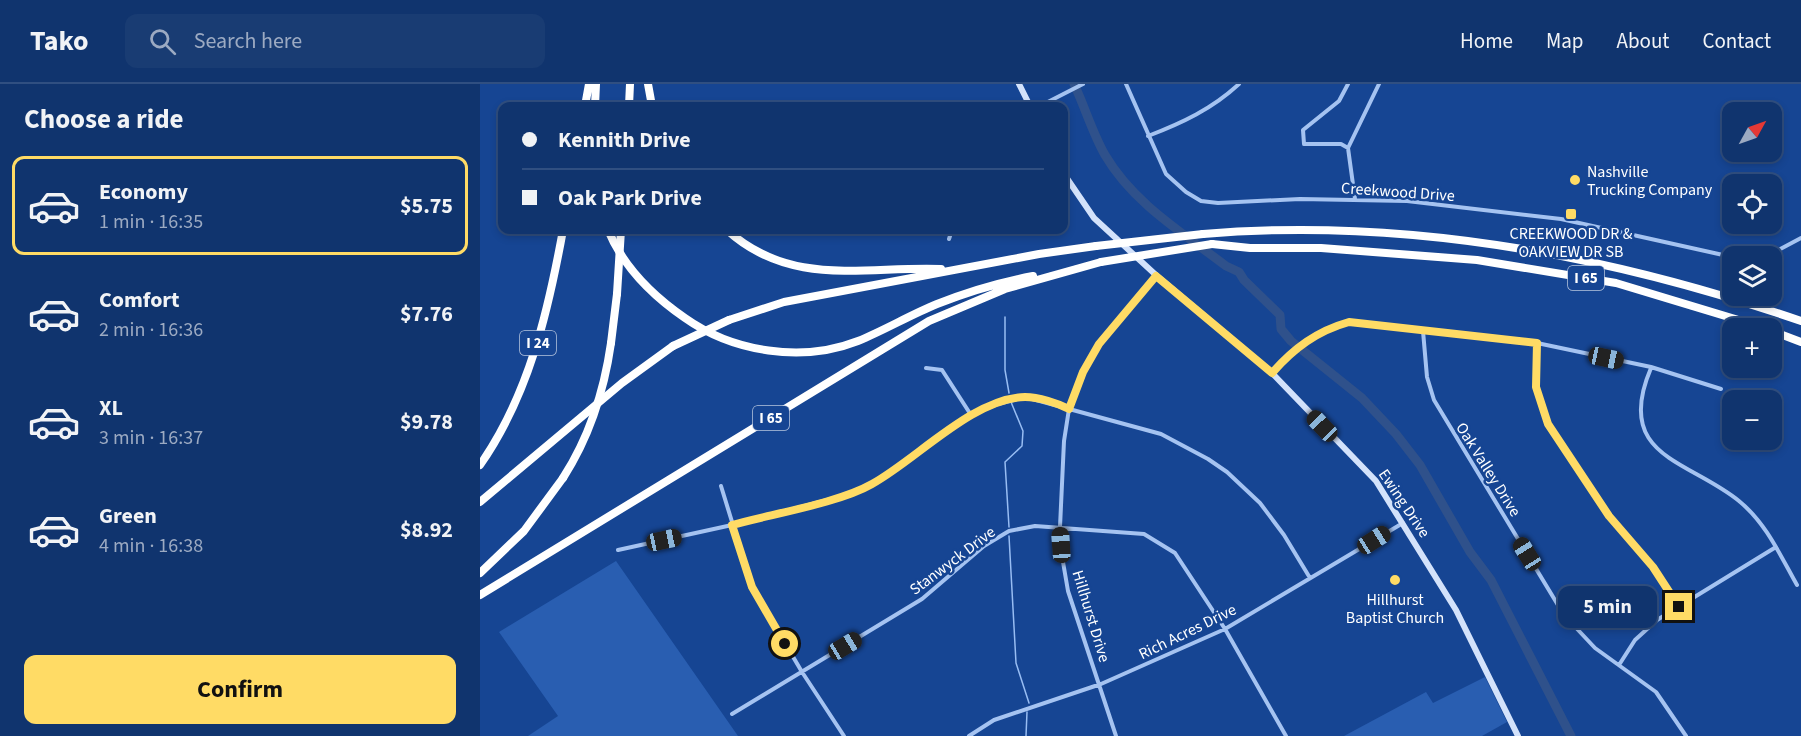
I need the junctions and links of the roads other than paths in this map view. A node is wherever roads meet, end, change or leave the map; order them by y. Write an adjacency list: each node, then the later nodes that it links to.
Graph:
1 (589, 84): 11 (highway)
2 (596, 84): 12 (highway)
3 (630, 84): 13 (highway)
4 (648, 84): 14 (highway)
5 (1019, 84): 15 (main road)
6 (1083, 84): 16 (street)
7 (1126, 84): 17 (street, Creekwood Drive)
8 (1239, 84): 17 (street)
9 (1348, 84): 18 (street)
10 (1379, 84): 18 (street)
11 (586, 102)
12 (595, 102)
13 (629, 102)
14 (651, 102)
15 (1028, 102)
16 (1048, 102)
17 (1148, 136): 20 (street, Creekwood Drive)
18 (1348, 148): 20 (street)
19 (1068, 180): 32 (main road, Ewing Drive)
20 (1356, 199): 29 (street, Creekwood Drive)
21 (562, 234): 45 (highway, I 24)
22 (611, 234): 30 (highway)
23 (621, 234): 53 (highway, bridge)
24 (733, 234): 31 (highway)
25 (951, 234): 27 (street)
26 (1801, 238): 28 (street)
27 (950, 239)
28 (1782, 248)
29 (1722, 255)
30 (1074, 269): 33 (highway, I 65, bridge); 56 (highway, I 65)
31 (955, 270): 34 (highway, I 65, bridge); 47 (highway, I 65, bridge)
32 (1156, 276): 41 (main road, Ewing Drive); 43 (street, Hillhurst Drive)
33 (1732, 318)
34 (1801, 321)
35 (1423, 332): 38 (street); 41 (street); 59 (street, Oak Valley Drive)
36 (1782, 335): 37 (highway)
37 (1801, 342)
38 (1537, 343): 39 (street); 57 (street)
39 (1651, 367): 42 (street); 51 (street)
40 (926, 368): 44 (street)
41 (1272, 373): 48 (main road, Ewing Drive)
42 (1721, 389)
43 (1069, 409): 44 (street); 50 (street, Hillhurst Drive); 54 (street)
44 (971, 415): 49 (street)
45 (480, 465)
46 (721, 486): 49 (street)
47 (480, 502)
48 (1403, 522): 54 (street, Rich Acres Drive); 67 (main road, Ewing Drive)
49 (732, 525): 52 (street); 60 (street)
50 (1060, 527): 58 (street, Stanwyck Drive); 60 (street, Stanwyck Drive); 61 (street, Hillhurst Drive)
51 (1776, 547): 55 (street); 57 (street)
52 (618, 550)
53 (480, 573)
54 (1310, 578): 58 (street, Rich Acres Drive)
55 (1797, 585)
56 (480, 595)
57 (1679, 607): 59 (street)
58 (1225, 629): 61 (street, Rich Acres Drive); 66 (street, Stanwyck Drive)
59 (1619, 665): 68 (street, Oak Valley Drive)
60 (802, 672): 62 (street, Stanwyck Drive); 63 (street)
61 (1101, 684): 64 (street, Rich Acres Drive); 65 (street, Hillhurst Drive)
62 (732, 714)
63 (844, 736)
64 (969, 736)
65 (1116, 736)
66 (1286, 736)
67 (1518, 736)
68 (1686, 736)

